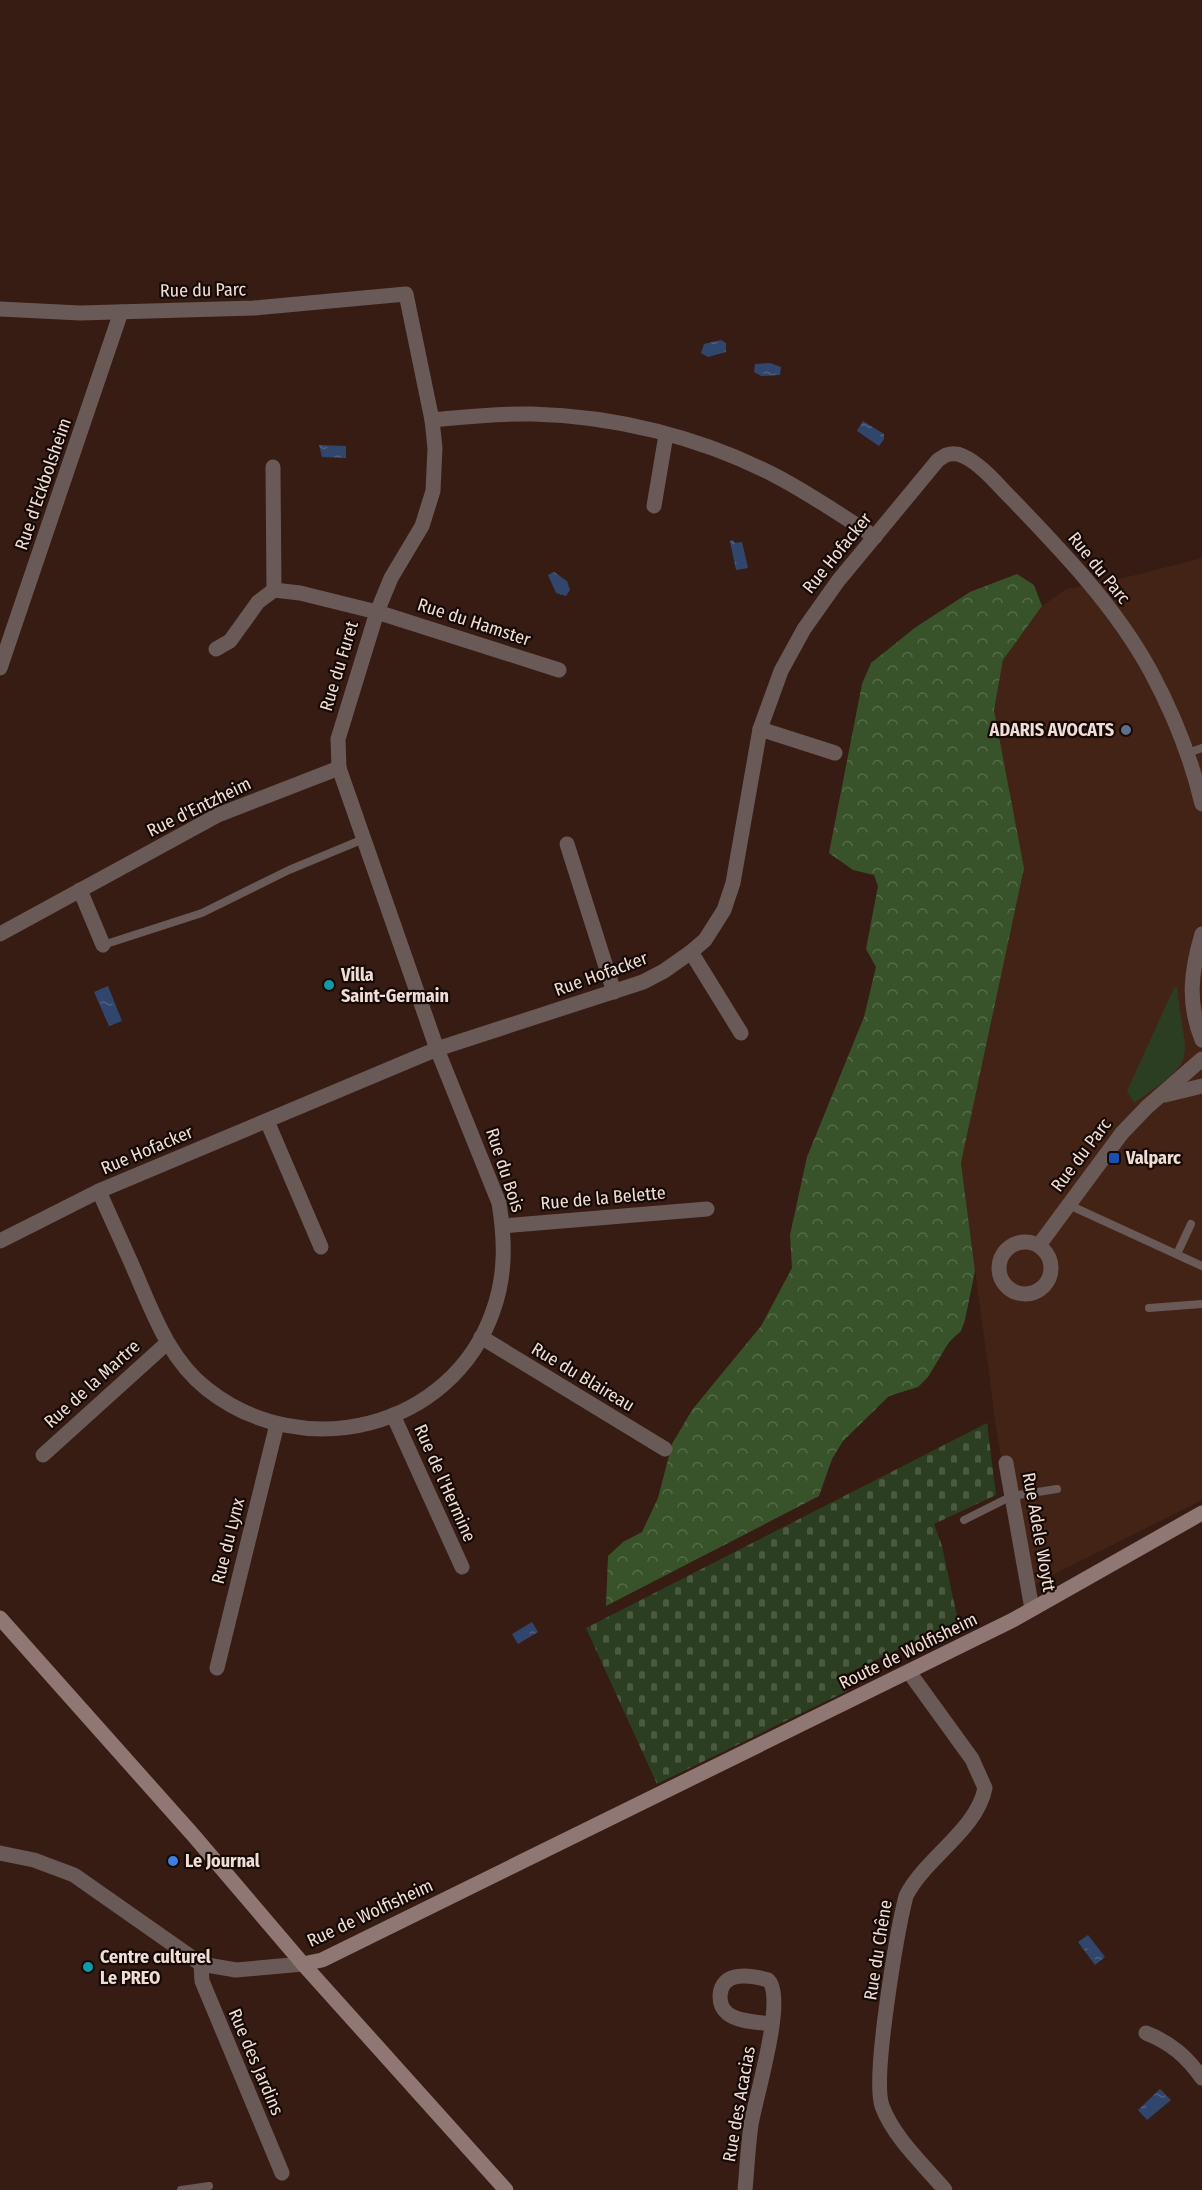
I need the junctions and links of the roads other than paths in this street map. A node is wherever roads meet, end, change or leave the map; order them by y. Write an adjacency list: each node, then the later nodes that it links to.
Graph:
1 (406, 294): 3 (street, Rue du Parc); 4 (street, Rue du Furet)
2 (0, 309): 3 (street, Rue du Parc)
3 (122, 312): 13 (street, Rue d'Eckbolsheim)
4 (432, 420): 5 (street); 11 (street, Rue du Furet)
5 (666, 435): 8 (street); 9 (street)
6 (938, 460): 9 (street, Rue Hofacker); 16 (street, Rue du Parc)
7 (273, 467): 10 (street)
8 (654, 506)
9 (875, 537): 15 (street, Rue Hofacker)
10 (274, 590): 11 (street, Rue du Hamster); 12 (street)
11 (377, 612): 14 (street, Rue du Hamster); 18 (street, Rue du Furet)
12 (216, 649)
13 (0, 668)
14 (559, 670)
15 (760, 729): 17 (street); 26 (street, Rue Hofacker)
16 (1195, 750): 19 (street, Rue du Parc)
17 (835, 753)
18 (339, 768): 20 (street, Rue du Furet); 22 (street, Rue d'Entzheim)
19 (1202, 804)
20 (366, 838): 25 (lane); 30 (street, Rue du Furet)
21 (567, 844): 27 (street)
22 (80, 890): 23 (street, Rue d'Entzheim); 25 (street)
23 (0, 934)
24 (1202, 934): 29 (street)
25 (103, 945)
26 (691, 952): 27 (street, Rue Hofacker); 28 (street)
27 (614, 992): 30 (street, Rue Hofacker)
28 (741, 1033)
29 (1202, 1040)
30 (437, 1049): 34 (street, Rue Hofacker); 39 (street, Rue du Bois)
31 (1202, 1059): 33 (street, Rue du Parc)
32 (1202, 1086): 33 (street, Rue du Parc)
33 (1162, 1096): 36 (street, Rue du Parc)
34 (267, 1121): 35 (street, Rue Hofacker); 42 (street)
35 (99, 1191): 40 (street, Rue Hofacker); 48 (street, Rue du Bois)
36 (1068, 1205): 41 (street, Rue du Parc); 43 (lane)
37 (707, 1209): 39 (street, Rue de la Belette)
38 (1191, 1224): 43 (lane)
39 (503, 1226): 47 (street, Rue du Bois)
40 (0, 1241)
41 (1039, 1245)
42 (321, 1247)
43 (1177, 1254): 44 (lane)
44 (1202, 1266)
45 (1202, 1304): 46 (lane)
46 (1149, 1308)
47 (481, 1337): 49 (street, Rue du Bois); 51 (street, Rue du Blaireau)
48 (167, 1343): 50 (street, Rue du Bois); 52 (street, Rue de la Martre)
49 (393, 1415): 50 (street, Rue du Bois); 58 (street, Rue de l'Hermine)
50 (277, 1424): 61 (street, Rue du Lynx)
51 (665, 1449)
52 (43, 1455)
53 (1006, 1462): 55 (street, Rue Adele Woytt)
54 (1057, 1489): 55 (lane)
55 (1012, 1496): 57 (lane); 59 (street, Rue Adele Woytt)
56 (1202, 1513): 59 (main road, Route de Wolfisheim)
57 (964, 1520)
58 (462, 1567)
59 (1032, 1609): 62 (main road, Route de Wolfisheim)
60 (0, 1618): 66 (main road)
61 (217, 1668)
62 (909, 1672): 63 (main road, Route de Wolfisheim); 75 (street, Rue du Chêne)
63 (624, 1812): 66 (main road, Rue de Wolfisheim)
64 (0, 1854): 65 (street, Rue de Wolfisheim)
65 (201, 1964): 66 (street, Rue de Wolfisheim); 70 (street, Rue des Jardins)
66 (303, 1964): 73 (main road)
67 (772, 2024): 74 (street, Rue des Acacias)
68 (1146, 2032): 69 (street)
69 (1202, 2078)
70 (282, 2173)
71 (209, 2186): 72 (lane)
72 (181, 2190)
73 (506, 2190)
74 (745, 2190)
75 (945, 2190)

